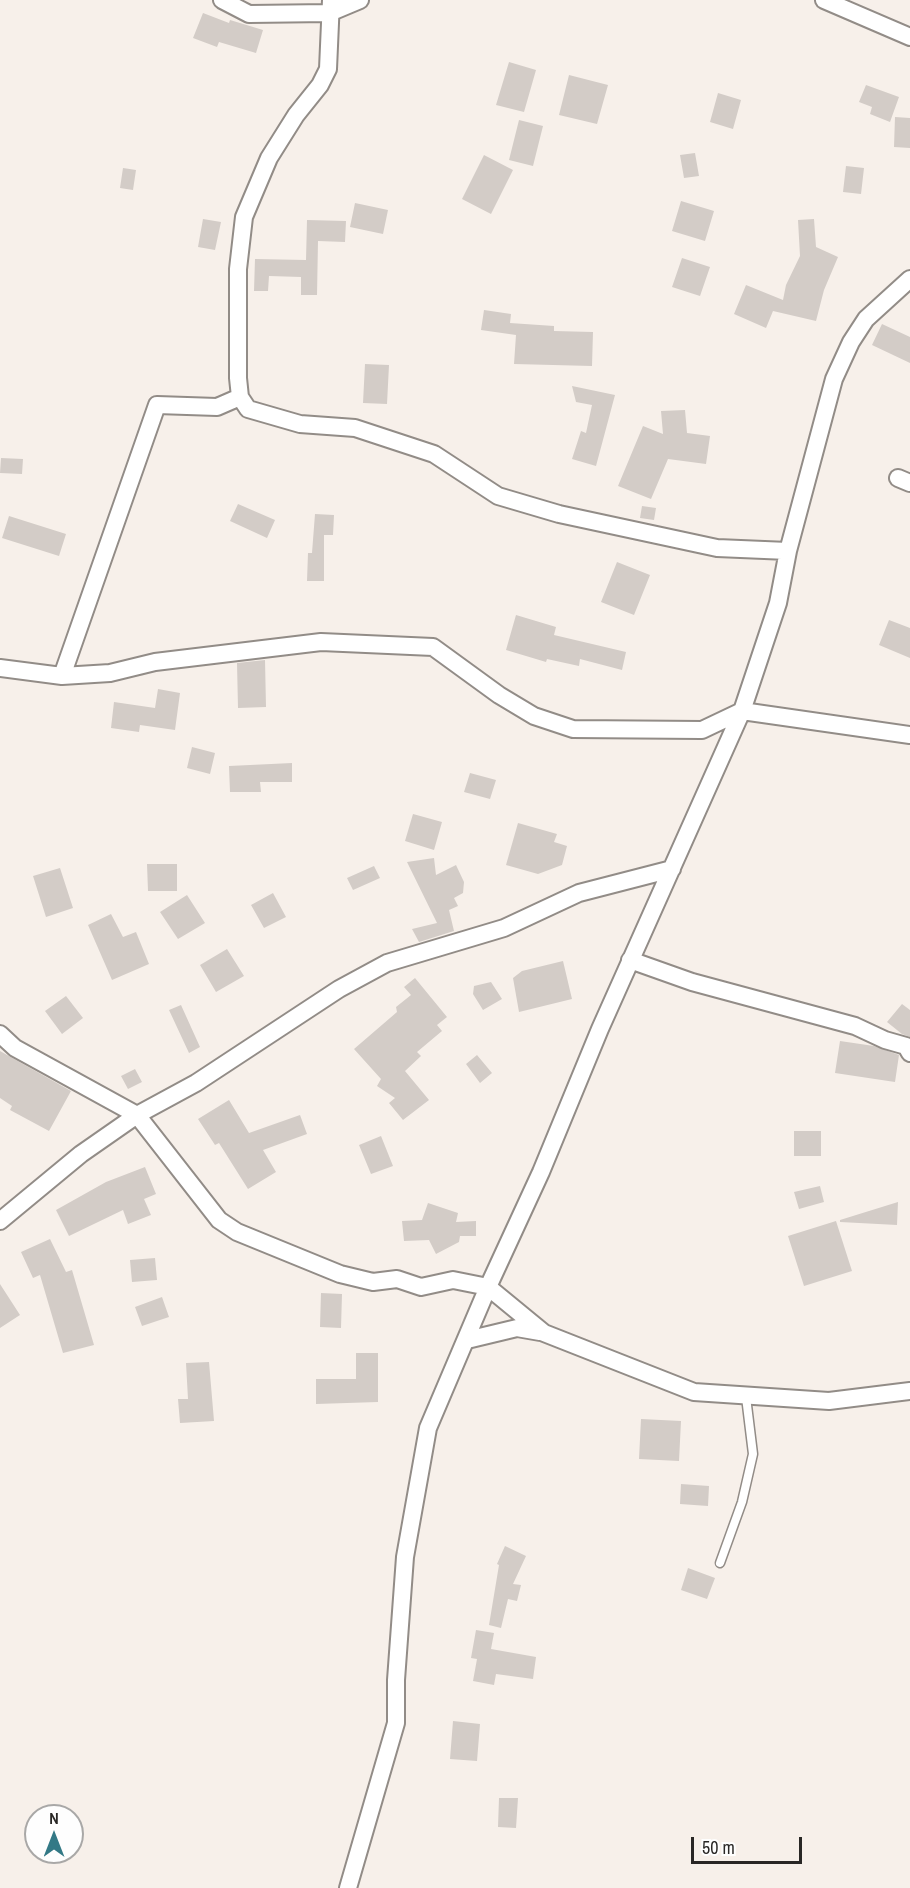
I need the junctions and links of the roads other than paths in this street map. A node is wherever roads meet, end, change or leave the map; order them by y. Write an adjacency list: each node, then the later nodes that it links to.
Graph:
1 (222, 0): 4 (street)
2 (360, 0): 4 (street)
3 (824, 0): 5 (street)
4 (330, 7): 7 (street)
5 (910, 37)
6 (910, 279): 8 (street)
7 (240, 397): 8 (street); 10 (street)
8 (788, 551): 11 (street)
9 (0, 668): 10 (street)
10 (63, 676): 11 (street)
11 (742, 711): 12 (street); 13 (street)
12 (910, 735)
13 (672, 869): 14 (street); 17 (street)
14 (630, 960): 16 (street); 19 (street)
15 (0, 1034): 17 (street)
16 (910, 1053)
17 (137, 1115): 18 (street); 19 (street)
18 (0, 1221)
19 (488, 1287): 20 (street); 21 (street)
20 (544, 1333): 21 (street); 23 (street)
21 (467, 1340): 25 (street)
22 (910, 1391): 23 (street)
23 (746, 1397): 24 (lane)
24 (720, 1563)
25 (348, 1888)

